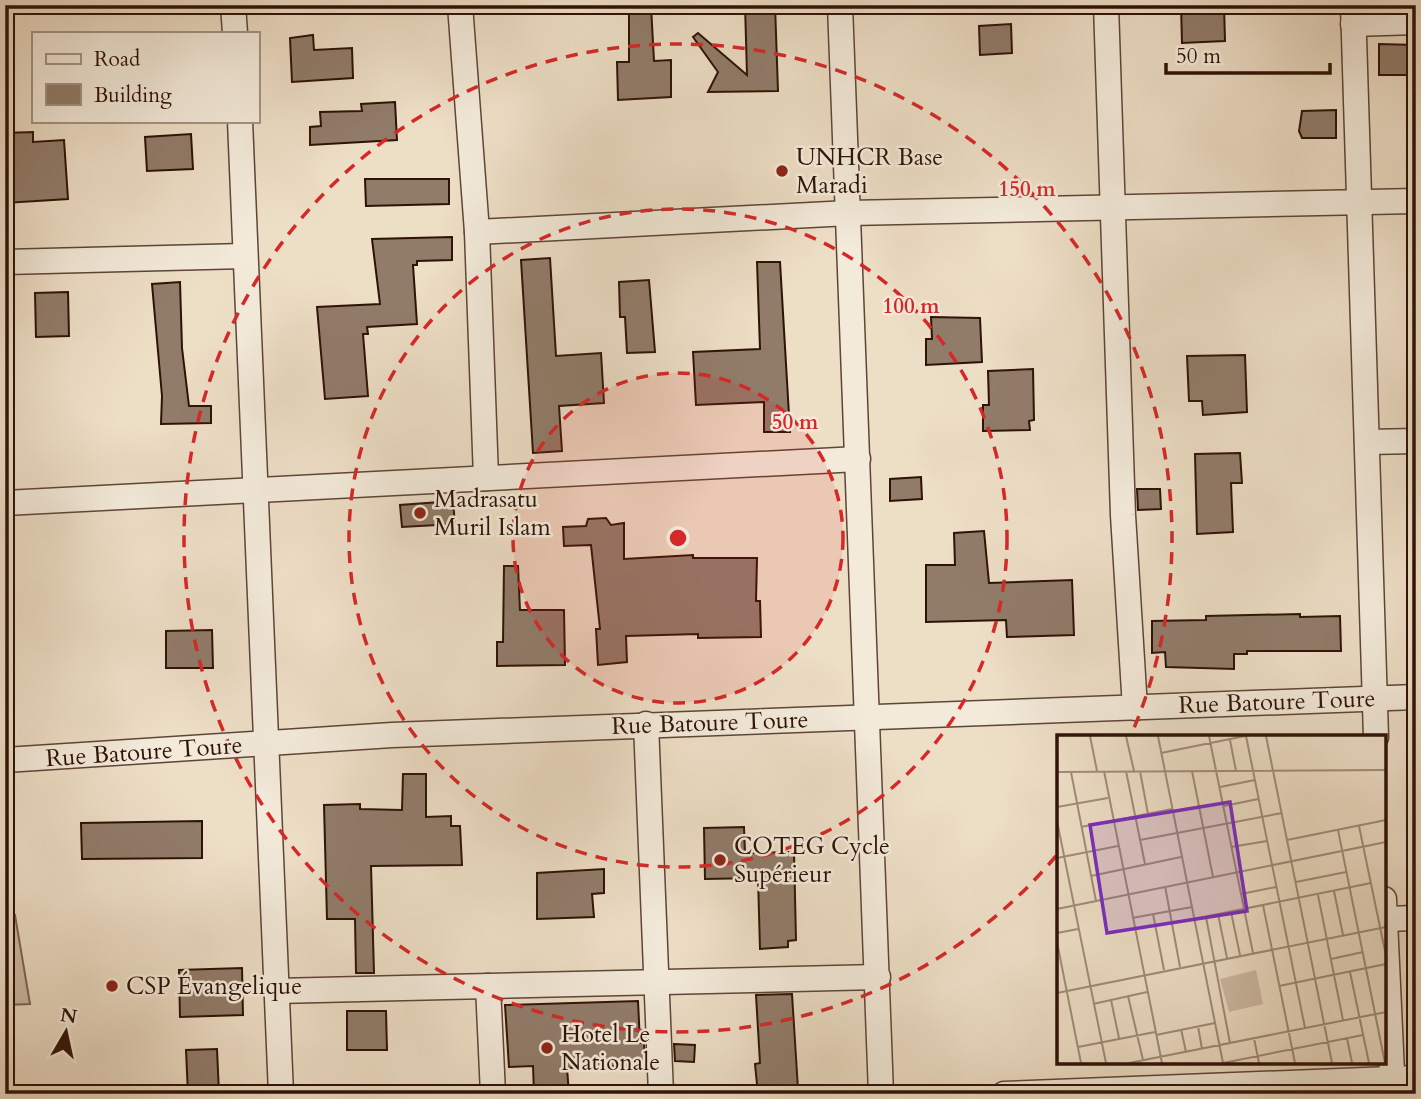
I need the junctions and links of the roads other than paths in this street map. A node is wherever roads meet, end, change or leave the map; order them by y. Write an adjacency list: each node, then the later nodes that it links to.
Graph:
1 (233, 5): 7 (street)
2 (460, 5): 13 (street)
3 (841, 5): 12 (street)
4 (1106, 5): 11 (street)
5 (1353, 15): 6 (street); 10 (street)
6 (1416, 22)
7 (235, 32)
8 (240, 122): 14 (street)
9 (1416, 201): 10 (street)
10 (1360, 202): 11 (street); 17 (street)
11 (1111, 207): 12 (street); 24 (street)
12 (849, 213): 13 (street); 18 (street)
13 (477, 232): 19 (street)
14 (245, 257): 15 (street); 20 (street)
15 (5, 262)
16 (1416, 441): 17 (street)
17 (1367, 442): 23 (street)
18 (858, 459): 19 (street); 25 (street)
19 (486, 478): 20 (street)
20 (257, 490): 21 (street); 28 (street)
21 (5, 503)
22 (1416, 696): 23 (street, Rue Batoure Toure)
23 (1373, 698): 24 (street, Rue Batoure Toure); 27 (street)
24 (1135, 708): 25 (street, Rue Batoure Toure)
25 (869, 719): 26 (street, Rue Batoure Toure); 33 (street)
26 (646, 724): 28 (street, Rue Batoure Toure); 34 (street)
27 (1376, 735)
28 (267, 744): 29 (street, Rue Batoure Toure); 36 (street)
29 (5, 760)
30 (1386, 909): 31 (street)
31 (1416, 918)
32 (1386, 921): 37 (street)
33 (878, 977): 34 (street); 43 (street)
34 (657, 981): 35 (street); 42 (street)
35 (488, 986): 36 (street); 41 (street)
36 (276, 991): 40 (street)
37 (1400, 1083): 38 (street)
38 (1261, 1089): 39 (street)
39 (1132, 1091): 44 (street)
40 (281, 1094)
41 (493, 1094)
42 (661, 1094)
43 (881, 1094)
44 (1004, 1094)

